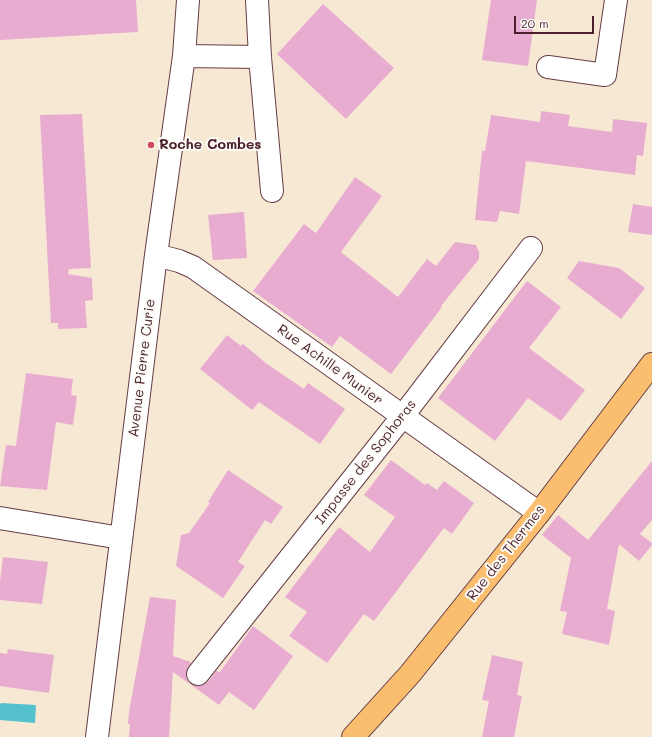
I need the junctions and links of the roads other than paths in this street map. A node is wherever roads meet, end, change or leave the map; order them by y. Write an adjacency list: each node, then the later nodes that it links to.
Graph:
1 (188, 0): 4 (street, Avenue Pierre Curie)
2 (257, 0): 5 (street)
3 (616, 0): 6 (street)
4 (184, 56): 5 (street); 9 (street, Avenue Pierre Curie)
5 (260, 57): 7 (street)
6 (548, 67)
7 (272, 191)
8 (531, 248): 11 (street, Impasse des Sophoras)
9 (156, 255): 11 (street, Rue Achille Munier); 14 (street, Avenue Pierre Curie)
10 (652, 364): 12 (main road, Rue des Thermes)
11 (402, 417): 12 (street, Rue Achille Munier); 15 (street, Impasse des Sophoras)
12 (539, 513): 17 (main road, Rue des Thermes)
13 (0, 518): 14 (street)
14 (121, 538): 16 (street, Avenue Pierre Curie)
15 (198, 674)
16 (97, 737)
17 (353, 737)

